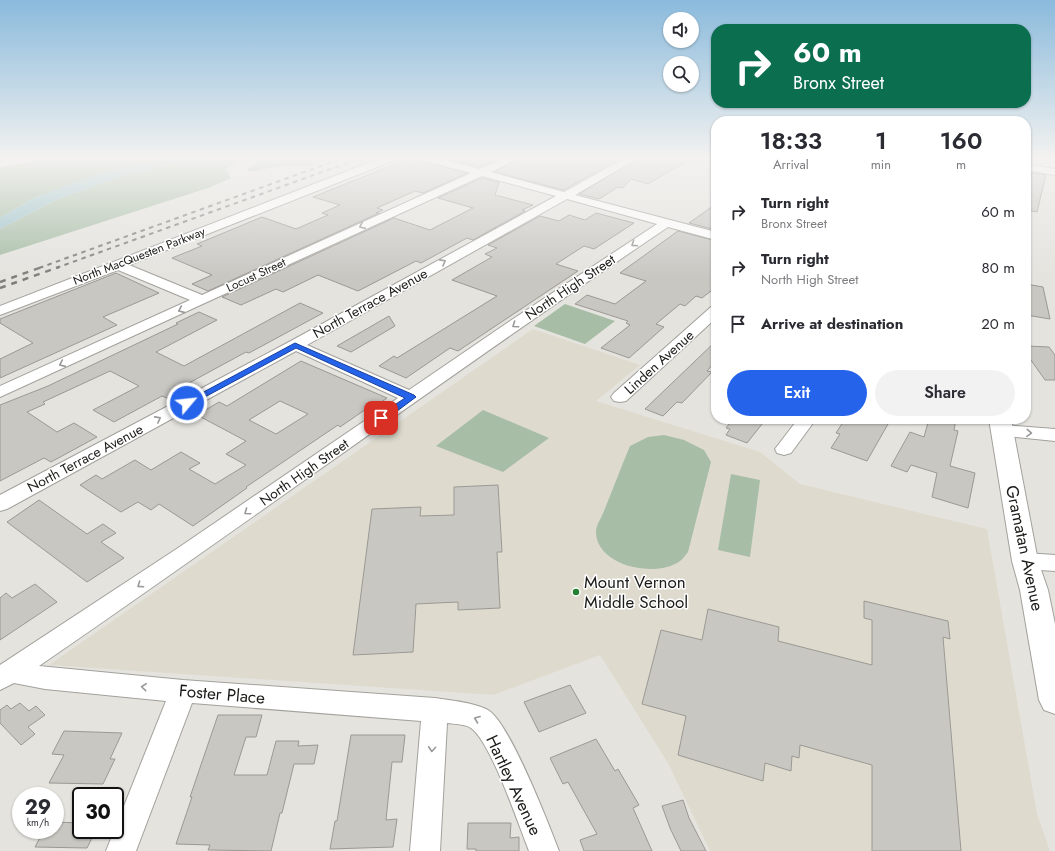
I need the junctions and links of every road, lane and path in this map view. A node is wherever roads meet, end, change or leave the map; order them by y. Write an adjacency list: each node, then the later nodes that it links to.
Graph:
1 (289, 198): 7 (street, North MacQuesten Parkway)
2 (427, 198): 8 (street, Locust Street, one-way to 8)
3 (562, 198): 11 (street, North Terrace Avenue, one-way to 3)
4 (572, 198): 5 (street)
5 (666, 222): 6 (street); 13 (street, North High Street, one-way to 13)
6 (711, 235)
7 (118, 265): 8 (street); 9 (street, North MacQuesten Parkway)
8 (202, 300): 12 (street, Locust Street, one-way to 12)
9 (0, 311)
10 (711, 315): 14 (street, Linden Avenue)
11 (295, 345): 13 (street); 19 (street, North Terrace Avenue, one-way to 11)
12 (0, 392)
13 (411, 397): 22 (street, North High Street, one-way to 22)
14 (620, 398)
15 (803, 424): 18 (street)
16 (1001, 425): 17 (street, one-way to 17); 20 (main road, Gramatan Avenue)
17 (1055, 435)
18 (784, 449)
19 (0, 504)
20 (1025, 561): 21 (street); 24 (main road, Gramatan Avenue)
21 (1055, 563)
22 (5, 675): 23 (street, Foster Place, one-way to 22)
23 (183, 691): 25 (street, Foster Place); 26 (street)
24 (1055, 700)
25 (435, 710): 27 (street, one-way to 27); 28 (street, Hartley Avenue, one-way to 25)
26 (121, 851)
27 (425, 851)
28 (544, 851)

